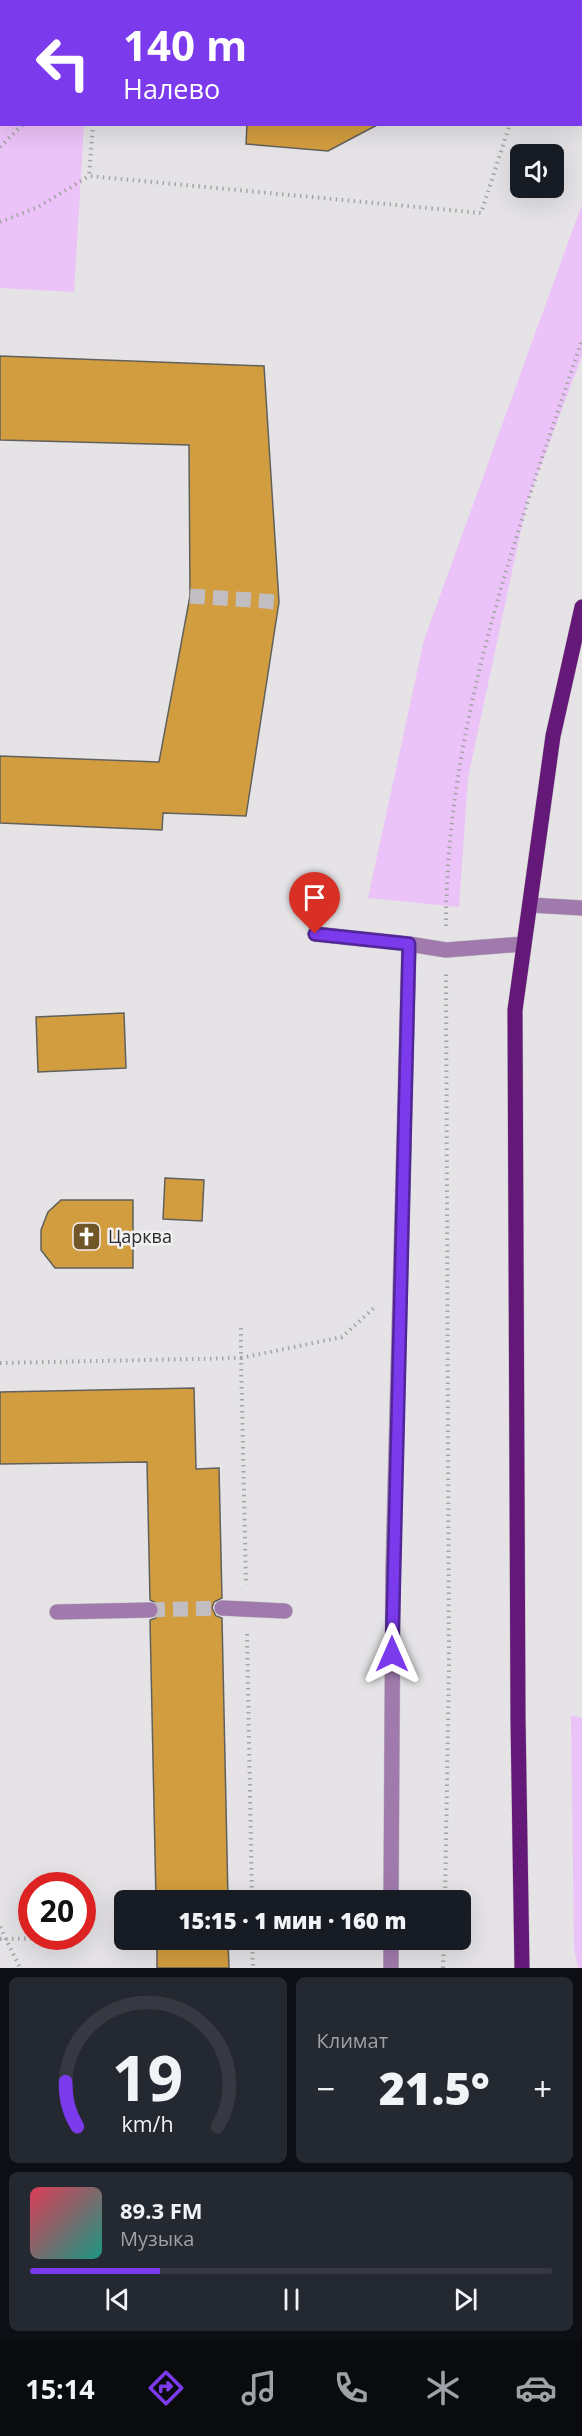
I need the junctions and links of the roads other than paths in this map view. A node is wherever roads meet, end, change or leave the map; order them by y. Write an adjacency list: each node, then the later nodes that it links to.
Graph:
1 (582, 607): 2 (main road)
2 (530, 906): 3 (lane); 6 (main road)
3 (582, 908)
4 (315, 934): 5 (lane)
5 (409, 944): 6 (lane); 11 (lane)
6 (523, 944): 14 (main road)
7 (222, 1608): 9 (lane)
8 (150, 1610): 10 (lane)
9 (285, 1611)
10 (57, 1612)
11 (391, 1890)
12 (391, 1950): 13 (lane)
13 (391, 1968)
14 (522, 1968)

